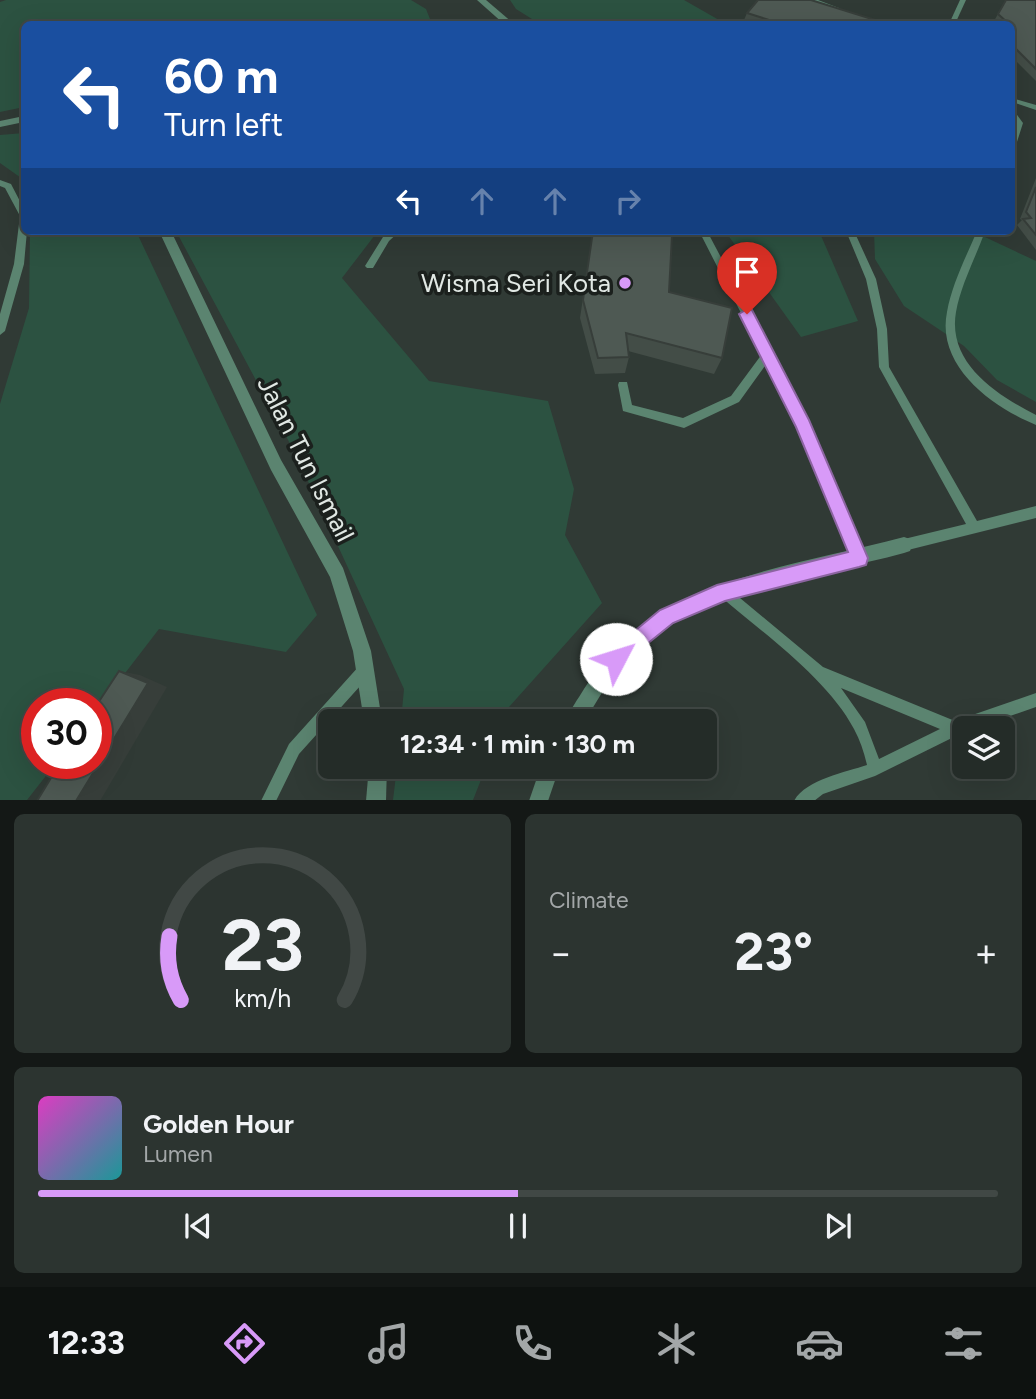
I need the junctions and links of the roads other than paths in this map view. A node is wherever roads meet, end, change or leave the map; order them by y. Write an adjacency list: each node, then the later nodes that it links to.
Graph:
1 (481, 0): 5 (street)
2 (812, 0): 4 (lane)
3 (963, 0): 6 (lane)
4 (849, 12)
5 (502, 21)
6 (953, 21)
7 (1015, 101): 8 (lane)
8 (1036, 108)
9 (1015, 118): 12 (lane)
10 (21, 120): 11 (street)
11 (0, 124)
12 (1015, 136)
13 (0, 183): 14 (lane)
14 (21, 210)
15 (22, 235): 22 (lane)
16 (167, 235): 31 (street, Jalan Tun Ismail)
17 (391, 235): 21 (lane)
18 (705, 235): 23 (lane)
19 (852, 235): 27 (lane)
20 (980, 235): 25 (lane)
21 (370, 266)
22 (0, 331)
23 (767, 355): 24 (lane); 29 (lane)
24 (623, 385)
25 (1036, 420)
26 (1036, 512): 27 (lane)
27 (974, 527): 28 (lane)
28 (904, 545): 29 (street)
29 (859, 558): 30 (street)
30 (724, 592): 32 (lane); 35 (street)
31 (365, 670): 34 (street, Jalan Tun Ismail); 42 (lane)
32 (818, 672): 37 (lane); 39 (lane)
33 (1036, 700): 36 (lane)
34 (371, 709)
35 (582, 709)
36 (991, 716)
37 (952, 728)
38 (952, 730): 39 (lane)
39 (875, 769): 45 (lane)
40 (377, 779): 43 (street)
41 (546, 779): 44 (street)
42 (268, 800)
43 (376, 800)
44 (538, 800)
45 (801, 800)

